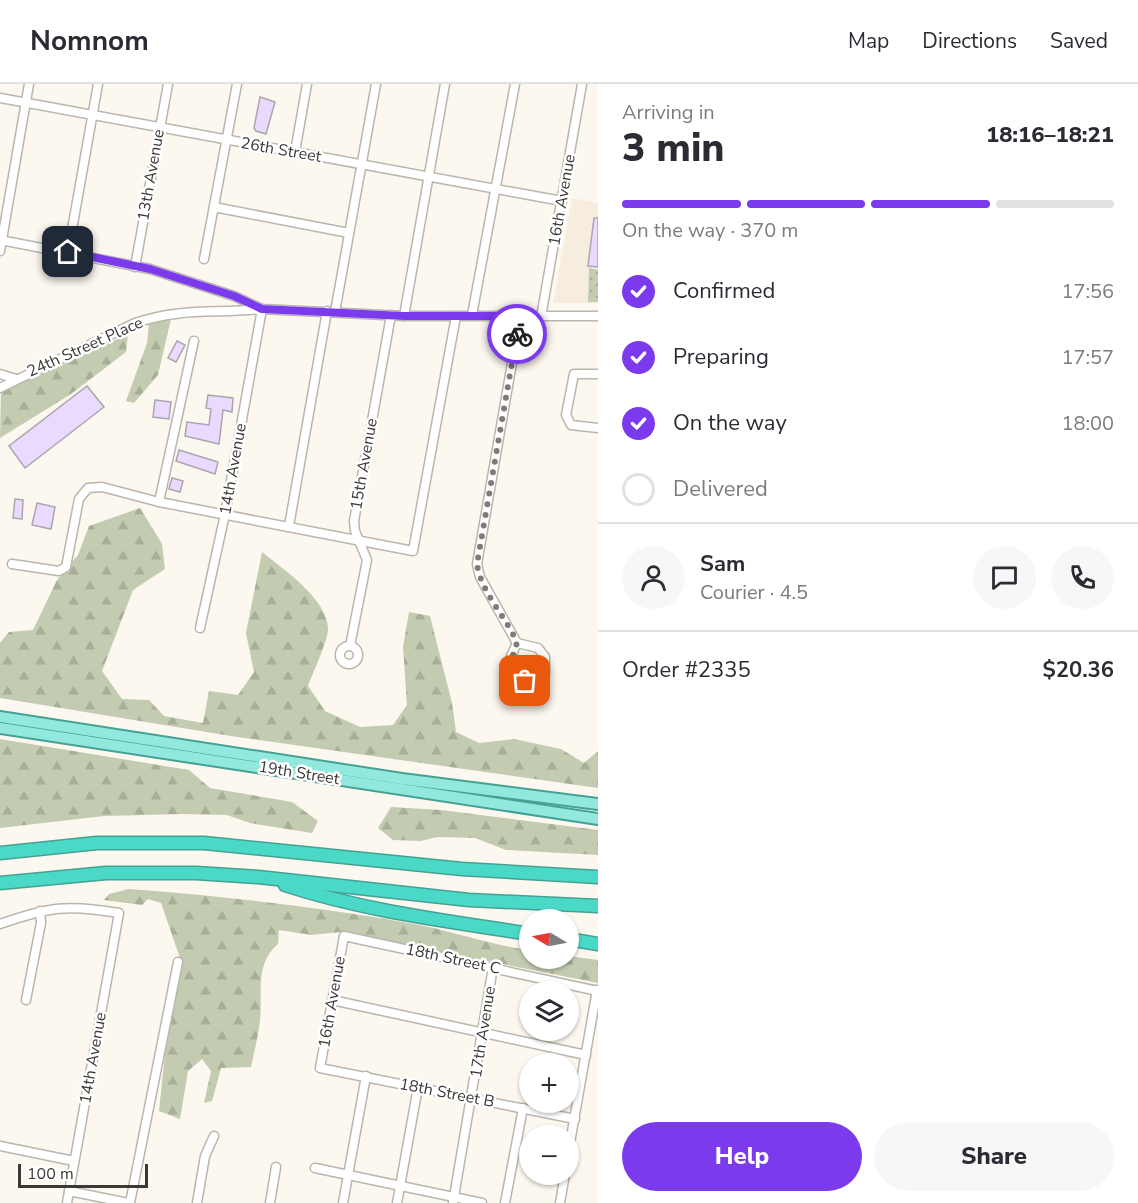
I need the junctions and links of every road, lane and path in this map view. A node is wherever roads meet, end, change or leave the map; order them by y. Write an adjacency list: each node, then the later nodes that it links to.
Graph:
1 (29, 84): 11 (street)
2 (98, 84): 12 (street)
3 (168, 84): 13 (street, 13th Avenue)
4 (237, 84): 14 (street)
5 (307, 84): 15 (street)
6 (376, 84): 16 (street)
7 (445, 84): 17 (street)
8 (515, 84): 18 (street)
9 (582, 84): 19 (street, 16th Avenue)
10 (0, 98): 11 (street, 26th Street)
11 (25, 103): 12 (street, 26th Street); 22 (street)
12 (93, 114): 13 (street, 26th Street); 24 (street)
13 (160, 128): 14 (street, 26th Street); 26 (street, 13th Avenue)
14 (227, 140): 15 (street, 26th Street); 20 (street)
15 (295, 152): 16 (street, 26th Street)
16 (361, 166): 17 (street, 26th Street); 21 (street)
17 (428, 177): 18 (street, 26th Street); 31 (street)
18 (496, 189): 19 (street, 26th Street); 30 (street)
19 (562, 201): 35 (street, 16th Avenue)
20 (214, 207): 21 (street); 25 (street)
21 (349, 233): 28 (street)
22 (1, 240): 23 (street); 24 (street)
23 (0, 251)
24 (68, 252): 26 (street)
25 (204, 260)
26 (135, 267): 27 (street)
27 (262, 309): 28 (street, 24th Street Place); 39 (street, 24th Street Place); 43 (street, 14th Avenue)
28 (331, 312): 29 (street, 24th Street Place); 44 (street)
29 (391, 315): 31 (street, 24th Street Place); 45 (street, 15th Avenue)
30 (472, 315): 32 (street, 24th Street Place); 33 (street, 24th Street Place)
31 (404, 316): 32 (street, 24th Street Place)
32 (456, 316): 45 (street)
33 (520, 316): 35 (street, 24th Street Place); 48 (street)
34 (598, 316): 35 (street, 24th Street Place)
35 (541, 317)
36 (194, 341): 42 (street)
37 (0, 374): 39 (street, 24th Street Place)
38 (598, 374): 41 (street)
39 (16, 379): 40 (street, 24th Street Place)
40 (0, 388)
41 (598, 428)
42 (159, 502): 43 (street); 46 (street)
43 (225, 514): 44 (street); 47 (street, 14th Avenue)
44 (289, 526): 45 (street)
45 (360, 540): 49 (street, 15th Avenue)
46 (12, 564)
47 (200, 628)
48 (517, 643): 48 (street)
49 (350, 646)
50 (0, 717): 52 (main road, 19th Street)
51 (0, 728): 53 (main road, 19th Street)
52 (598, 804)
53 (598, 819)
54 (0, 853): 56 (highway)
55 (258, 877): 57 (highway); 58 (highway); 61 (highway)
56 (598, 877)
57 (0, 883)
58 (598, 906)
59 (40, 911): 60 (street); 68 (street); 83 (street, 14th Avenue)
60 (0, 924)
61 (519, 931)
62 (344, 936): 66 (street, 18th Street C); 69 (street, 16th Avenue)
63 (579, 941): 64 (highway)
64 (598, 944)
65 (178, 962): 92 (street)
66 (493, 967): 67 (street, 18th Street C); 70 (street, 17th Avenue)
67 (598, 991): 71 (street)
68 (26, 1000)
69 (332, 1000): 70 (street); 72 (street, 16th Avenue)
70 (483, 1032): 71 (street); 75 (street, 17th Avenue)
71 (586, 1054): 79 (street)
72 (320, 1068): 73 (street, 18th Street B)
73 (366, 1076): 74 (street, 18th Street B); 86 (street)
74 (418, 1087): 75 (street, 18th Street B); 88 (street)
75 (472, 1097): 76 (street, 18th Street B); 90 (street, 17th Avenue)
76 (519, 1107)
77 (522, 1113): 98 (street)
78 (547, 1113): 79 (street, 18th Street B)
79 (575, 1119): 80 (street)
80 (574, 1125)
81 (214, 1136): 93 (street)
82 (0, 1146): 83 (street)
83 (74, 1161): 89 (street, 14th Avenue)
84 (276, 1167): 94 (street)
85 (315, 1168): 86 (street)
86 (348, 1174): 88 (street); 95 (street)
87 (563, 1185): 99 (street)
88 (400, 1186): 90 (street); 96 (street)
89 (69, 1191): 91 (street, 14th Avenue); 92 (street)
90 (454, 1200): 97 (street)
91 (67, 1203)
92 (129, 1203)
93 (197, 1203)
94 (270, 1203)
95 (343, 1203)
96 (397, 1203)
97 (482, 1203)
98 (505, 1203)
99 (560, 1203)

